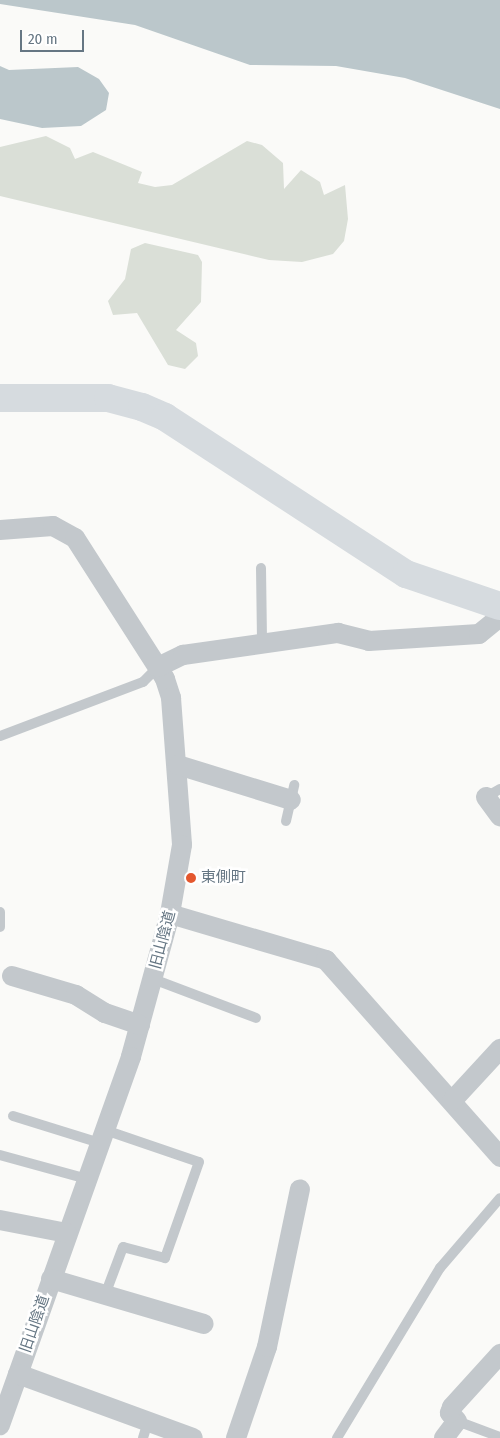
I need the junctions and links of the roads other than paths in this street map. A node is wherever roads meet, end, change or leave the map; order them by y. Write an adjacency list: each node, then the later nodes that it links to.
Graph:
1 (0, 398): 4 (street)
2 (0, 530): 7 (street, 旧山陰道)
3 (261, 568): 6 (lane)
4 (500, 606)
5 (500, 617): 6 (street)
6 (262, 644): 7 (street)
7 (158, 667): 8 (lane); 9 (street, 旧山陰道)
8 (0, 736)
9 (178, 765): 10 (street); 15 (street, 旧山陰道)
10 (292, 792): 13 (lane)
11 (493, 793): 12 (street)
12 (500, 816)
13 (286, 821)
14 (0, 912): 16 (lane)
15 (170, 914): 18 (street, 旧山陰道); 22 (street)
16 (0, 927)
17 (6, 973): 20 (street)
18 (153, 979): 19 (lane); 20 (street, 旧山陰道)
19 (256, 1018)
20 (140, 1025): 24 (street, 旧山陰道)
21 (500, 1049): 22 (street)
22 (452, 1100): 26 (street)
23 (13, 1116): 24 (lane)
24 (103, 1136): 27 (street, 旧山陰道); 33 (lane)
25 (0, 1155): 27 (lane)
26 (500, 1157)
27 (87, 1179): 31 (street, 旧山陰道)
28 (300, 1189): 42 (street)
29 (500, 1198): 43 (lane)
30 (0, 1220): 31 (street)
31 (67, 1233): 32 (street, 旧山陰道)
32 (51, 1279): 33 (street); 36 (street, 旧山陰道)
33 (105, 1295): 34 (street)
34 (204, 1324)
35 (500, 1354): 38 (street)
36 (18, 1374): 37 (street, 旧山陰道); 39 (street)
37 (1, 1417)
38 (457, 1422): 40 (lane); 44 (street)
39 (146, 1430): 41 (street)
40 (500, 1437)
41 (193, 1438)
42 (236, 1438)
43 (337, 1438)
44 (444, 1438)

